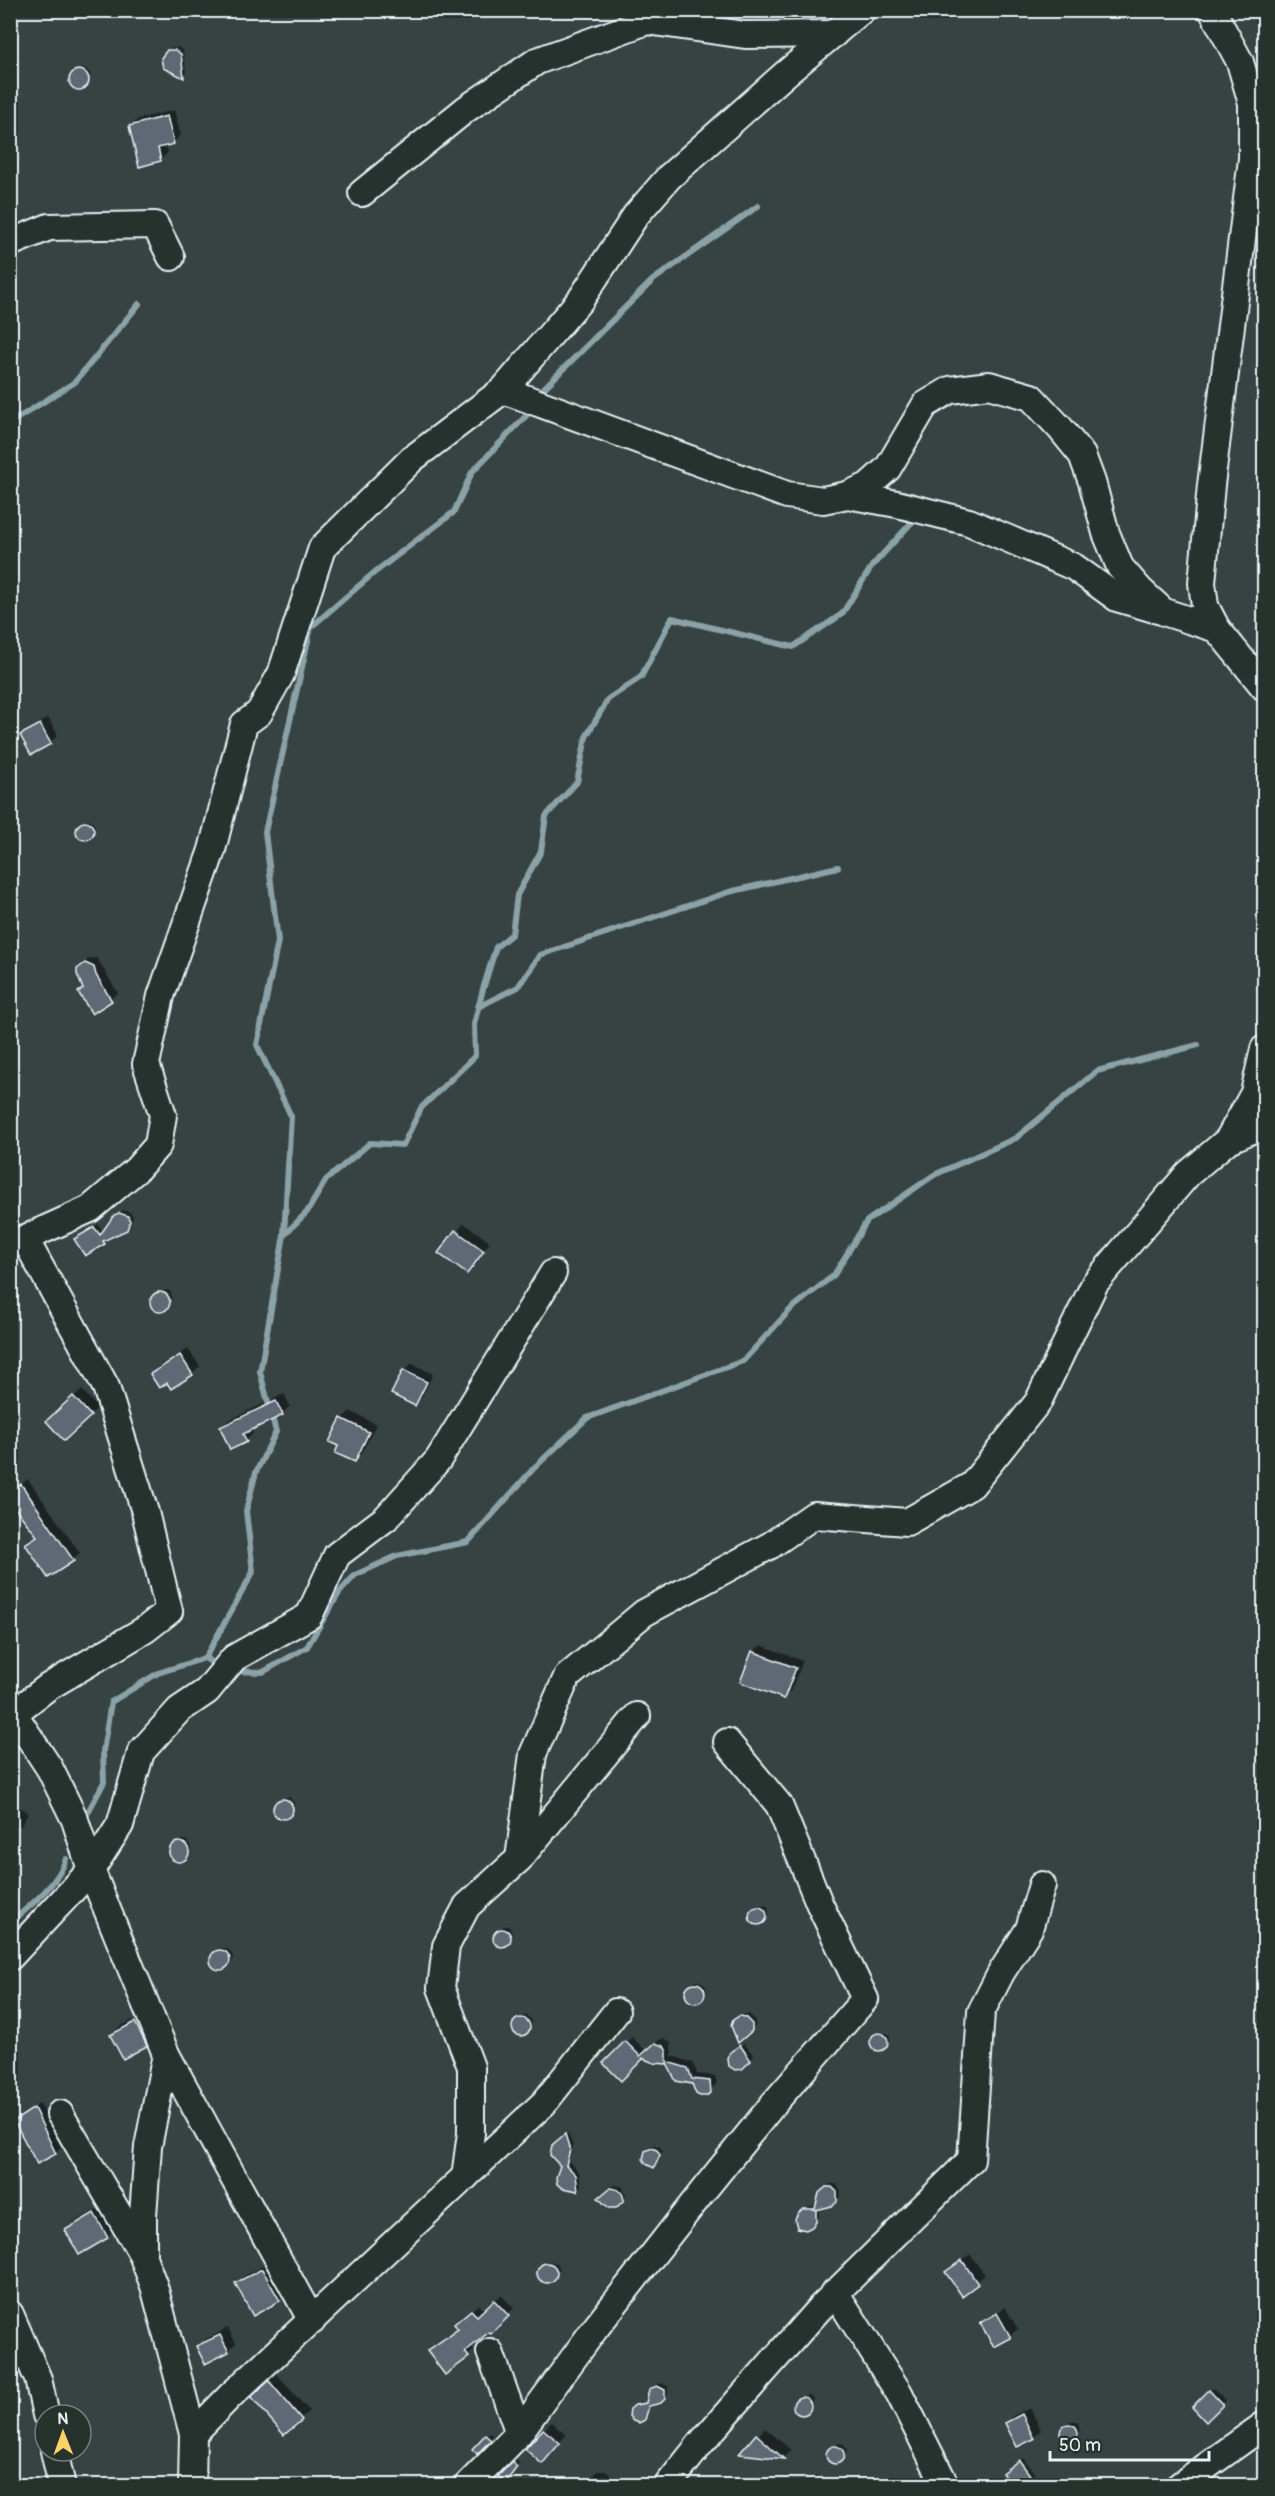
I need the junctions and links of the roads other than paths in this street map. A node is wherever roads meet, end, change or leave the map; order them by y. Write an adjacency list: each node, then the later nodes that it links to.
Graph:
1 (862, 10): 3 (street)
2 (1212, 10): 10 (street)
3 (834, 34): 4 (street); 7 (street)
4 (362, 193)
5 (10, 243): 6 (street)
6 (171, 257)
7 (503, 390): 8 (street); 15 (street)
8 (847, 495): 9 (street); 9 (street)
9 (1164, 612): 10 (street)
10 (1217, 629): 11 (street)
11 (1264, 687)
12 (1264, 1049): 14 (street)
13 (1264, 1125): 14 (street)
14 (1228, 1140): 20 (street)
15 (17, 1242): 17 (street)
16 (553, 1273): 21 (street)
17 (12, 1711): 21 (street)
18 (637, 1716): 20 (street)
19 (727, 1742): 35 (street)
20 (519, 1859): 27 (street)
21 (91, 1870): 23 (street); 25 (street)
22 (1042, 1885): 29 (street)
23 (10, 1957)
24 (615, 2012): 27 (street)
25 (166, 2054): 28 (street); 31 (street)
26 (60, 2114): 28 (street)
27 (465, 2177): 31 (street)
28 (144, 2257): 36 (street)
29 (836, 2292): 41 (street); 42 (street)
30 (10, 2314): 33 (street)
31 (312, 2321): 36 (street)
32 (489, 2352): 35 (street)
33 (43, 2403)
34 (1264, 2425): 43 (street)
35 (519, 2433): 40 (street)
36 (193, 2434): 39 (street)
37 (57, 2463): 38 (street)
38 (62, 2486)
39 (192, 2486)
40 (467, 2486)
41 (668, 2486)
42 (946, 2486)
43 (1179, 2486)

